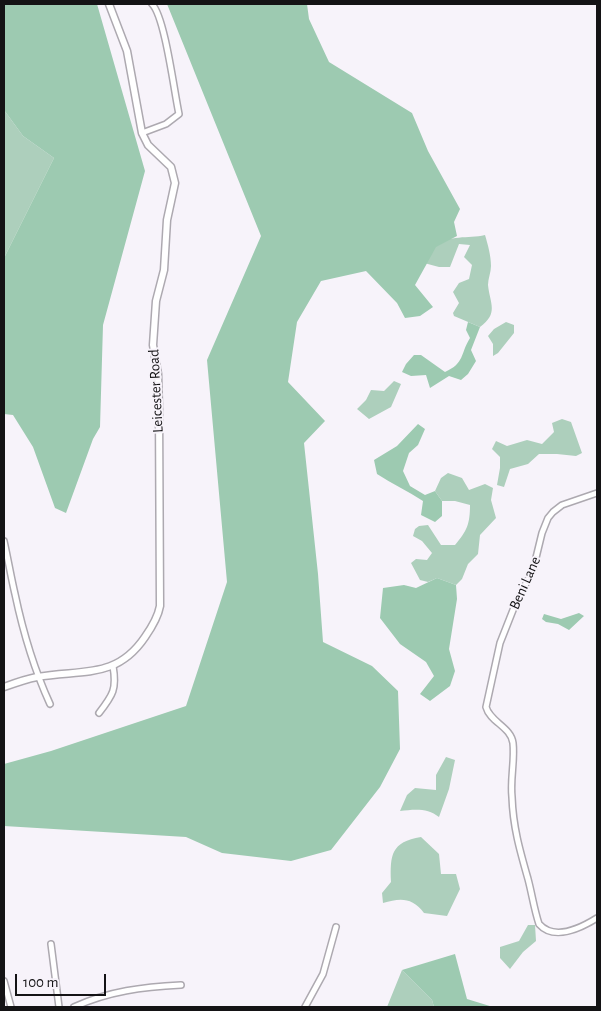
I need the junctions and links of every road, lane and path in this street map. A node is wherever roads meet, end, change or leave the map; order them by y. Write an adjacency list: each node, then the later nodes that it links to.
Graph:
1 (109, 4): 3 (street, Leicester Road)
2 (152, 4): 3 (street)
3 (142, 133): 6 (street, Leicester Road)
4 (597, 493): 11 (street, Beni Lane)
5 (4, 541): 7 (street)
6 (113, 666): 7 (street, Leicester Road); 10 (street)
7 (38, 677): 8 (street, Leicester Road); 9 (street)
8 (4, 687)
9 (50, 704)
10 (99, 713)
11 (597, 918)
12 (336, 927): 19 (street)
13 (51, 944): 17 (street)
14 (4, 981): 16 (street)
15 (180, 985): 18 (street)
16 (11, 1007)
17 (60, 1007)
18 (74, 1007)
19 (305, 1007)

